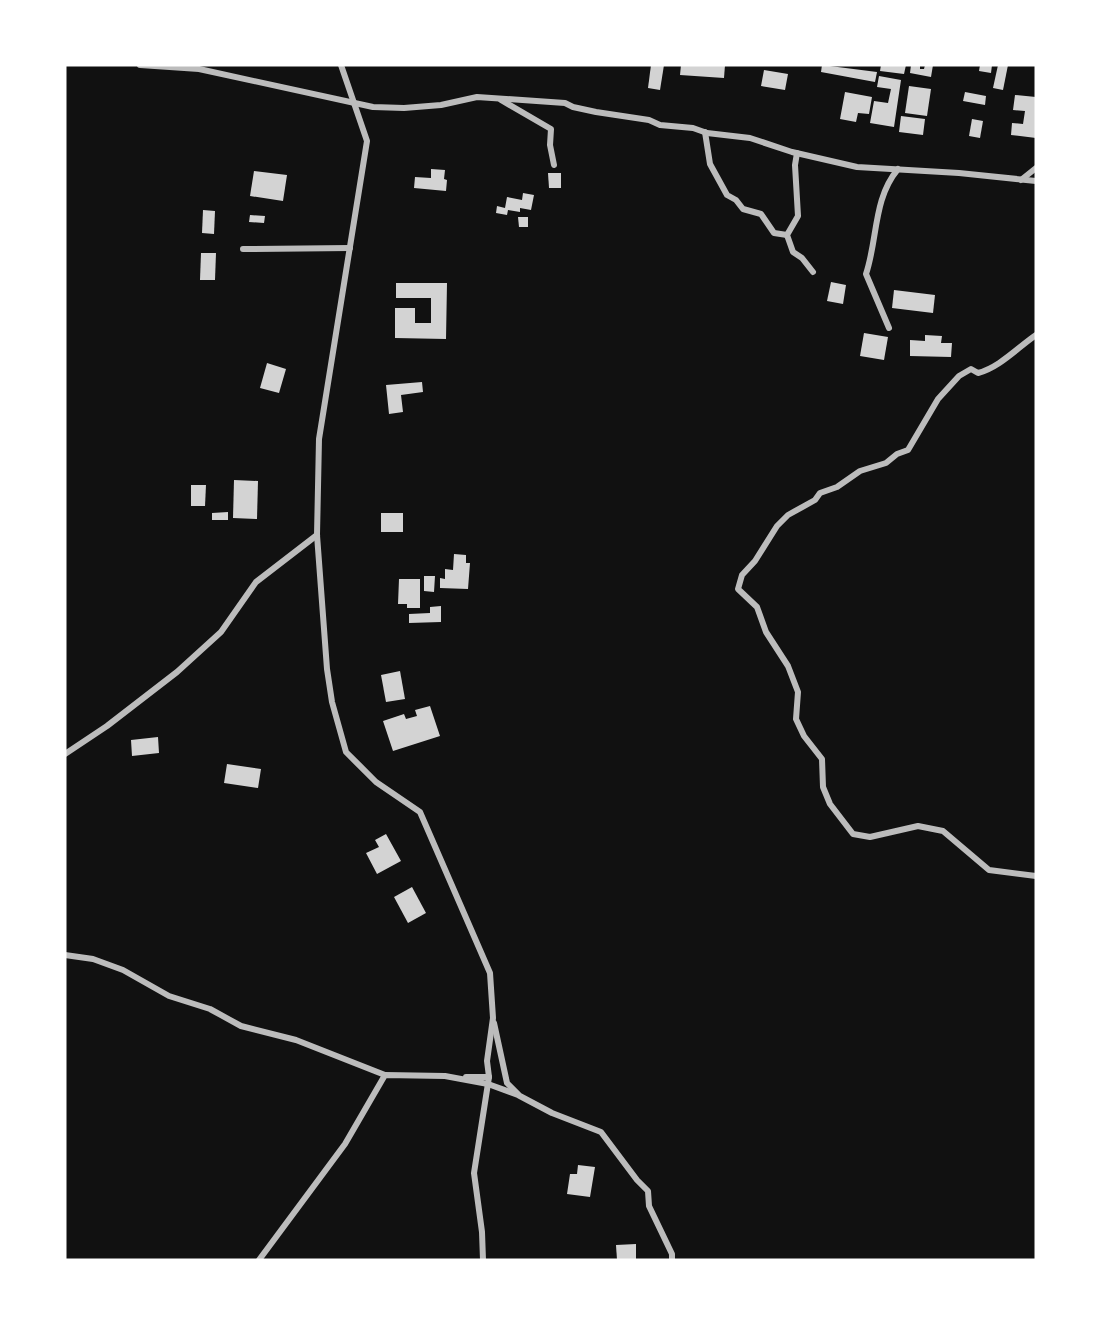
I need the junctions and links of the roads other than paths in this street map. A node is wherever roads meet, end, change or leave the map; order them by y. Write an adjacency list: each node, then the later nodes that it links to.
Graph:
1 (140, 65): 4 (street)
2 (341, 65): 4 (street)
3 (500, 99): 4 (street); 5 (street); 7 (street)
4 (355, 103): 13 (street)
5 (705, 132): 6 (street); 12 (street)
6 (797, 153): 9 (street); 12 (street)
7 (554, 165)
8 (1036, 168): 10 (street)
9 (898, 169): 10 (street); 16 (street)
10 (1021, 180): 11 (street)
11 (1036, 181)
12 (787, 235): 15 (street)
13 (350, 248): 14 (street); 18 (street)
14 (243, 249)
15 (813, 272)
16 (889, 328)
17 (1036, 335): 20 (street)
18 (317, 535): 19 (street); 22 (street)
19 (65, 754)
20 (1036, 876)
21 (65, 955): 23 (street)
22 (493, 1018): 24 (street); 25 (street)
23 (385, 1075): 24 (street); 26 (street)
24 (488, 1081): 25 (street); 27 (street)
25 (518, 1095): 28 (street)
26 (259, 1260)
27 (483, 1260)
28 (672, 1260)

